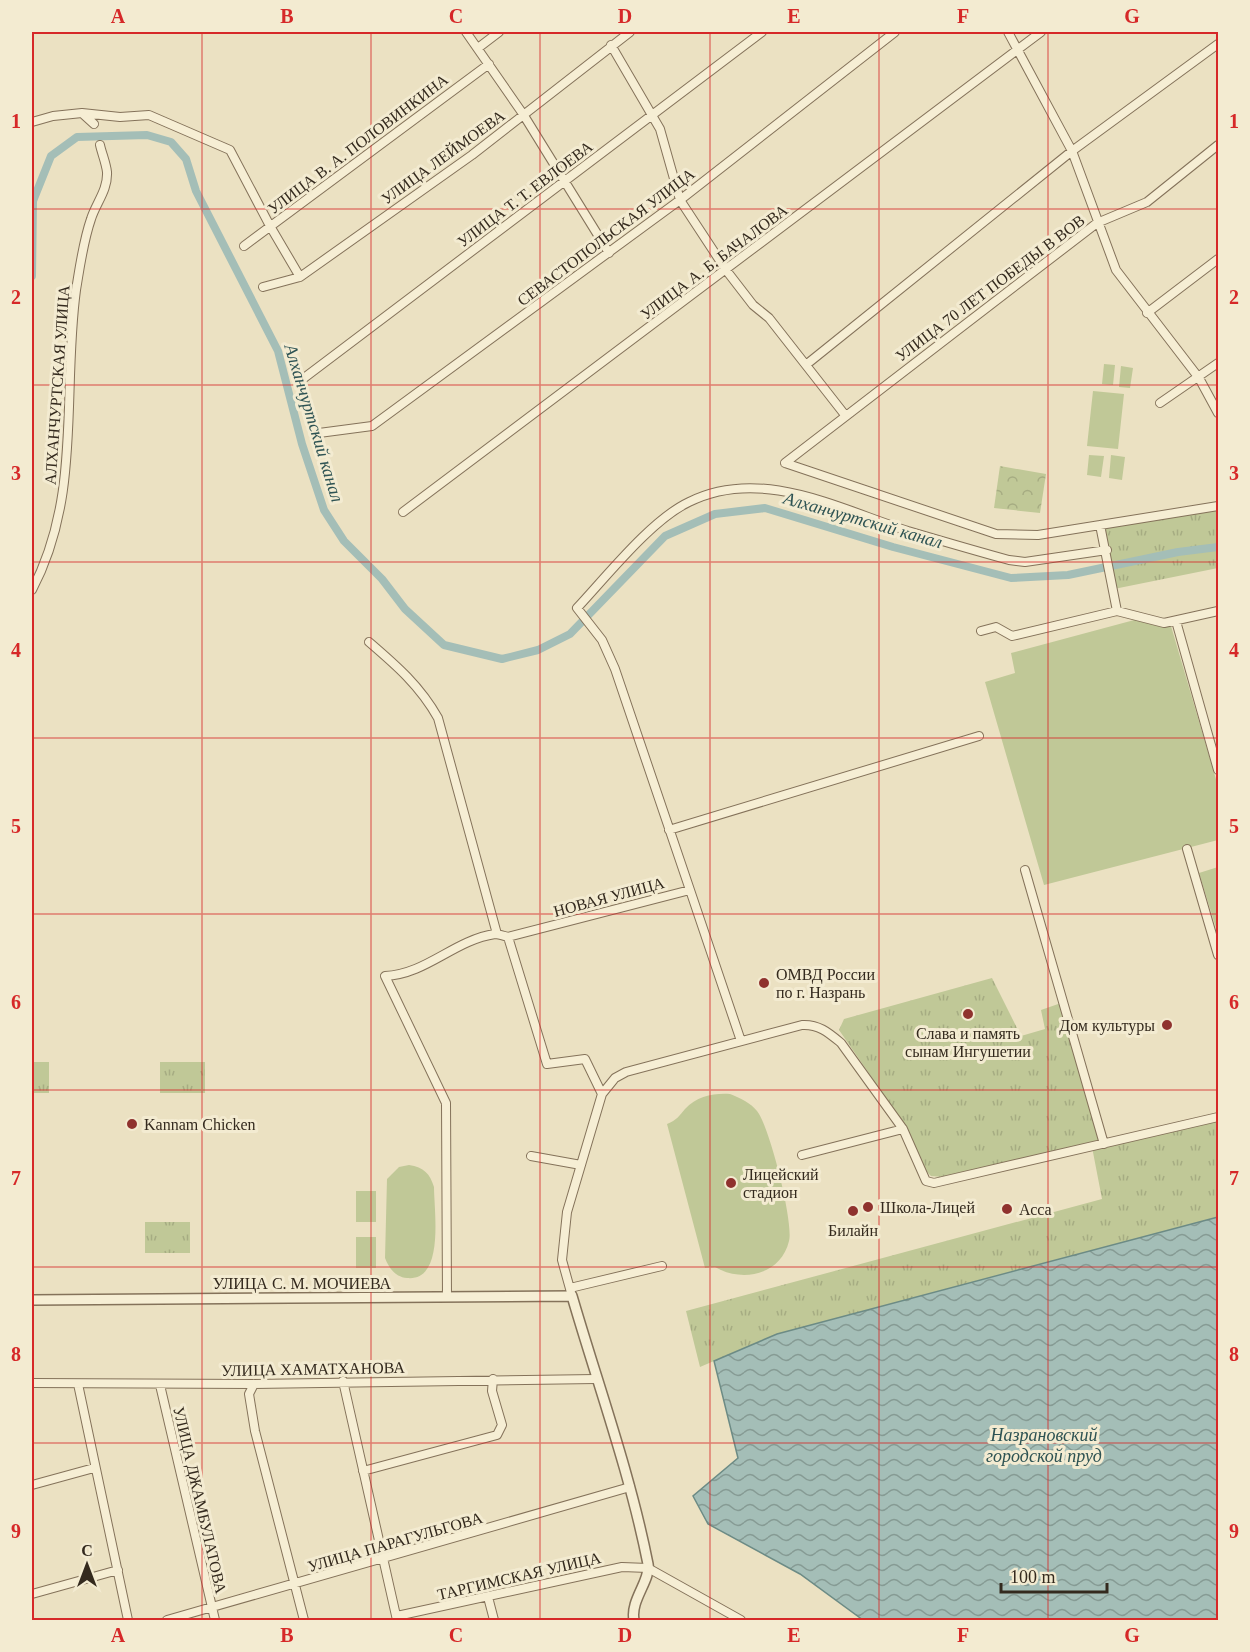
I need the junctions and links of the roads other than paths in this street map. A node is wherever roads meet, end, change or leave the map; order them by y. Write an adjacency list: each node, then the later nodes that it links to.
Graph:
1 (466, 32): 10 (street)
2 (499, 32): 10 (street)
3 (630, 32): 9 (street, УЛИЦА ЛЕЙМОЕВА)
4 (762, 32): 15 (street, УЛИЦА Т. Т. ЕВЛОЕВА)
5 (895, 32): 22 (street, СЕВАСТОПОЛЬСКАЯ УЛИЦА)
6 (1008, 32): 11 (street)
7 (1041, 32): 11 (street, УЛИЦА А. Б. БАЧАЛОВА)
8 (1218, 44): 20 (street)
9 (611, 45): 14 (street, УЛИЦА ЛЕЙМОЕВА); 15 (street)
10 (478, 48): 12 (street)
11 (1018, 50): 20 (street); 28 (street, УЛИЦА А. Б. БАЧАЛОВА)
12 (489, 64): 14 (street); 24 (street, УЛИЦА В. А. ПОЛОВИНКИНА)
13 (82, 113): 16 (street); 17 (street); 24 (street)
14 (523, 114): 21 (street); 29 (street, УЛИЦА ЛЕЙМОЕВА)
15 (650, 115): 21 (street, УЛИЦА Т. Т. ЕВЛОЕВА); 22 (street)
16 (32, 122)
17 (94, 124)
18 (100, 145): 44 (street, АЛХАНЧУРТСКАЯ УЛИЦА)
19 (1218, 146): 23 (street, УЛИЦА 70 ЛЕТ ПОБЕДЫ В ВОВ)
20 (1072, 152): 23 (street); 33 (street)
21 (564, 182): 26 (street); 34 (street, УЛИЦА Т. Т. ЕВЛОЕВА)
22 (680, 200): 26 (street, СЕВАСТОПОЛЬСКАЯ УЛИЦА); 28 (street)
23 (1097, 223): 31 (street); 38 (street, УЛИЦА 70 ЛЕТ ПОБЕДЫ В ВОВ)
24 (270, 226): 25 (street, УЛИЦА В. А. ПОЛОВИНКИНА); 29 (street)
25 (244, 246)
26 (609, 253): 39 (street, СЕВАСТОПОЛЬСКАЯ УЛИЦА)
27 (1218, 259): 31 (street)
28 (726, 270): 33 (street); 41 (street, УЛИЦА А. Б. БАЧАЛОВА)
29 (300, 277): 30 (street, УЛИЦА ЛЕЙМОЕВА)
30 (263, 287)
31 (1147, 313): 35 (street)
32 (1218, 363): 35 (street)
33 (807, 364): 38 (street)
34 (304, 378)
35 (1199, 378): 36 (street); 37 (street)
36 (1160, 403)
37 (1218, 413)
38 (845, 415): 42 (street, УЛИЦА 70 ЛЕТ ПОБЕДЫ В ВОВ)
39 (319, 433)
40 (1218, 506): 42 (street)
41 (403, 512)
42 (1100, 525): 43 (street)
43 (1107, 550): 45 (street); 52 (street)
44 (32, 590)
45 (1117, 611): 47 (street); 48 (street)
46 (1218, 611): 47 (street)
47 (1176, 621): 51 (street)
48 (981, 631)
49 (369, 642): 56 (street)
50 (979, 736): 52 (street)
51 (1218, 768)
52 (669, 830): 55 (street)
53 (1187, 849): 58 (street)
54 (1025, 870): 63 (street)
55 (690, 890): 57 (street, НОВАЯ УЛИЦА); 59 (street, НОВАЯ УЛИЦА)
56 (497, 934): 57 (street, НОВАЯ УЛИЦА); 69 (street)
57 (508, 937): 60 (street)
58 (1218, 952)
59 (741, 1041): 60 (street); 62 (street)
60 (602, 1094): 66 (street)
61 (1218, 1117): 63 (street)
62 (903, 1129): 63 (street); 64 (street)
63 (1104, 1144)
64 (802, 1155)
65 (531, 1156): 66 (street)
66 (581, 1165): 68 (street)
67 (662, 1266): 68 (street)
68 (571, 1292): 69 (street, УЛИЦА С. М. МОЧИЕВА); 71 (street)
69 (447, 1297): 70 (street, УЛИЦА С. М. МОЧИЕВА)
70 (32, 1300)
71 (596, 1378): 72 (street, УЛИЦА ХАМАТХАНОВА); 81 (street)
72 (493, 1379): 73 (street, УЛИЦА ХАМАТХАНОВА); 79 (street)
73 (343, 1381): 76 (street, УЛИЦА ХАМАТХАНОВА); 79 (street)
74 (32, 1383): 75 (street, УЛИЦА ХАМАТХАНОВА)
75 (78, 1384): 77 (street, УЛИЦА ХАМАТХАНОВА); 78 (street)
76 (254, 1384): 77 (street, УЛИЦА ХАМАТХАНОВА); 85 (street)
77 (160, 1385): 88 (street, УЛИЦА ДЖАМБУЛАТОВА)
78 (94, 1468): 80 (street); 84 (street)
79 (363, 1471): 82 (street)
80 (32, 1485)
81 (630, 1487): 82 (street, УЛИЦА ПАРАГУЛЬГОВА); 83 (street)
82 (384, 1560): 85 (street, УЛИЦА ПАРАГУЛЬГОВА); 89 (street)
83 (648, 1568): 87 (street, ТАРГИМСКАЯ УЛИЦА); 95 (street); 96 (street)
84 (118, 1570): 86 (street); 90 (street)
85 (296, 1585): 88 (street, УЛИЦА ПАРАГУЛЬГОВА); 93 (street)
86 (32, 1594)
87 (488, 1597): 89 (street, ТАРГИМСКАЯ УЛИЦА); 94 (street)
88 (211, 1607): 91 (street, УЛИЦА ПАРАГУЛЬГОВА); 92 (street, УЛИЦА ДЖАМБУЛАТОВА)
89 (397, 1618)
90 (128, 1620)
91 (167, 1620)
92 (215, 1620)
93 (304, 1620)
94 (494, 1620)
95 (634, 1620)
96 (741, 1620)

